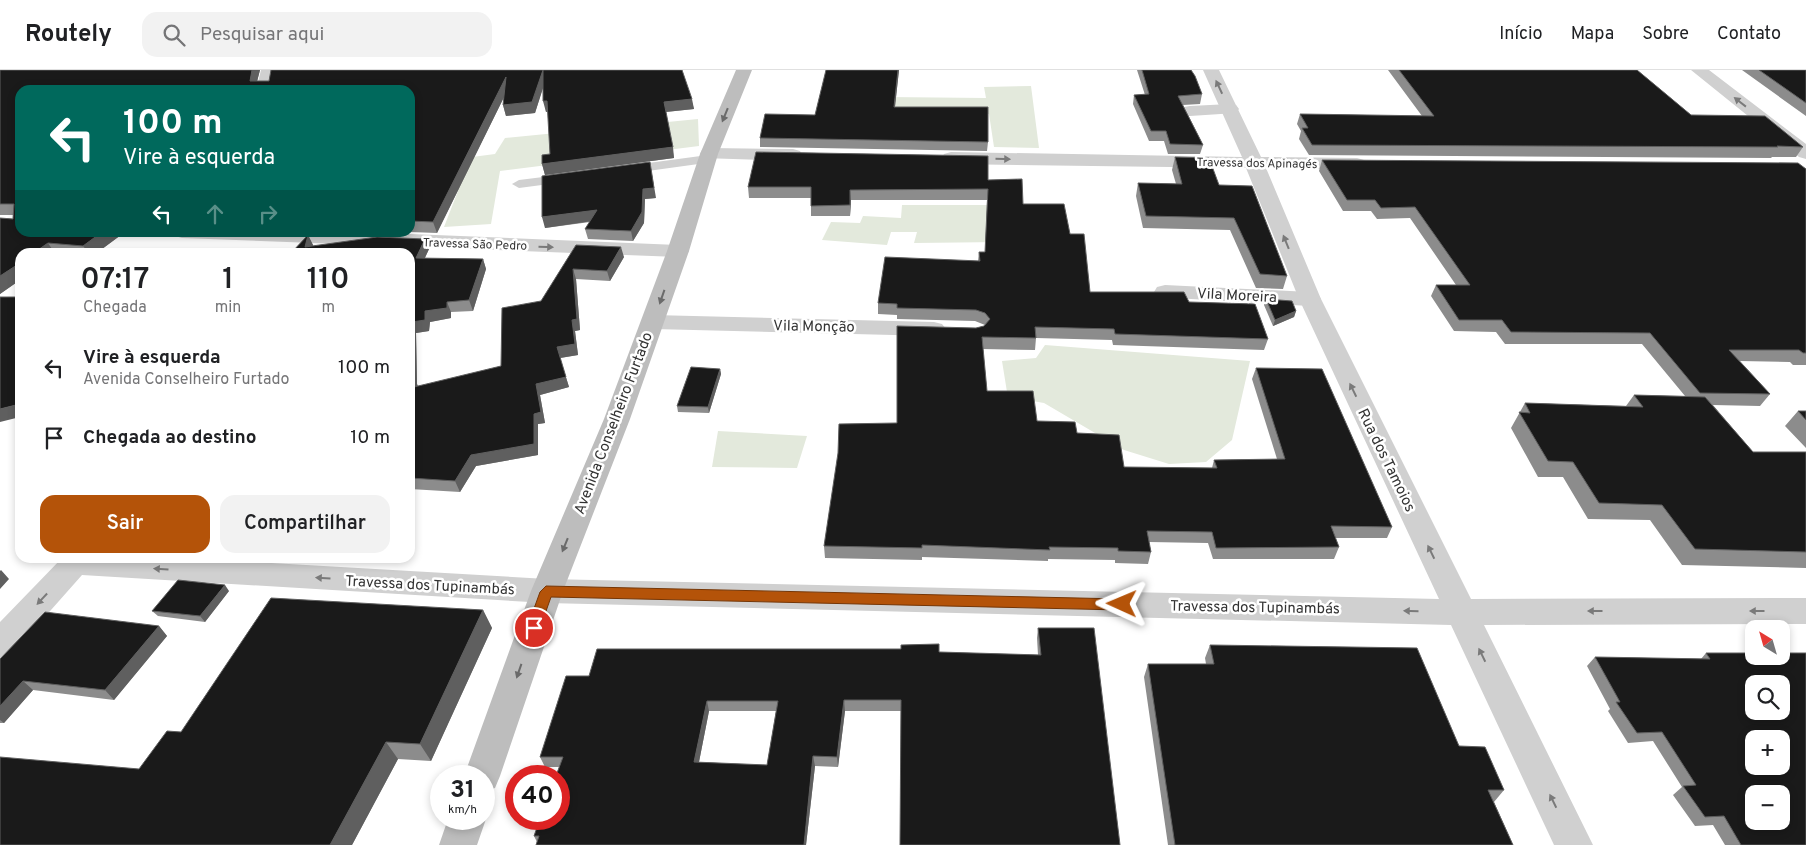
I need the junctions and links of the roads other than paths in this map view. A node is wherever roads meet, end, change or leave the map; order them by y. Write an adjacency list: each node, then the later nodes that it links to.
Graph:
1 (269, 70): 5 (street)
2 (744, 70): 8 (main road, Avenida Conselheiro Furtado, one-way to 8)
3 (1211, 70): 6 (street, Rua dos Tamoios, one-way to 3)
4 (1699, 70): 11 (street, one-way to 4)
5 (265, 85)
6 (1230, 109): 7 (street); 12 (street, Rua dos Tamoios)
7 (1190, 110)
8 (708, 156): 9 (street); 14 (lane); 19 (main road, Avenida Conselheiro Furtado)
9 (809, 156)
10 (928, 158): 12 (street, Travessa dos Apinagés, one-way to 12)
11 (1803, 161)
12 (1254, 163): 13 (street, Travessa dos Apinagés); 21 (street, Rua dos Tamoios, one-way to 12)
13 (1374, 164)
14 (614, 172)
15 (576, 176): 16 (lane)
16 (518, 184)
17 (211, 237): 18 (street, Travessa São Pedro)
18 (228, 240): 19 (street, Travessa São Pedro, one-way to 19)
19 (678, 252): 22 (main road, Avenida Conselheiro Furtado, one-way to 22)
20 (1165, 292): 21 (street, Vila Moreira)
21 (1310, 299): 28 (street, Rua dos Tamoios, one-way to 21)
22 (653, 322): 23 (street, Vila Monção); 26 (main road, Avenida Conselheiro Furtado, one-way to 26)
23 (956, 329)
24 (75, 563): 29 (street, one-way to 29)
25 (122, 563): 26 (street, Travessa dos Tupinambás, one-way to 25)
26 (546, 592): 28 (street, Travessa dos Tupinambás, one-way to 26); 30 (main road, Avenida Conselheiro Furtado, one-way to 30)
27 (1806, 611): 28 (street, Travessa dos Tupinambás, one-way to 28)
28 (1460, 612): 33 (street, Rua dos Tamoios, one-way to 28)
29 (0, 644)
30 (486, 765)
31 (463, 830): 32 (main road)
32 (458, 845)
33 (1574, 845)

